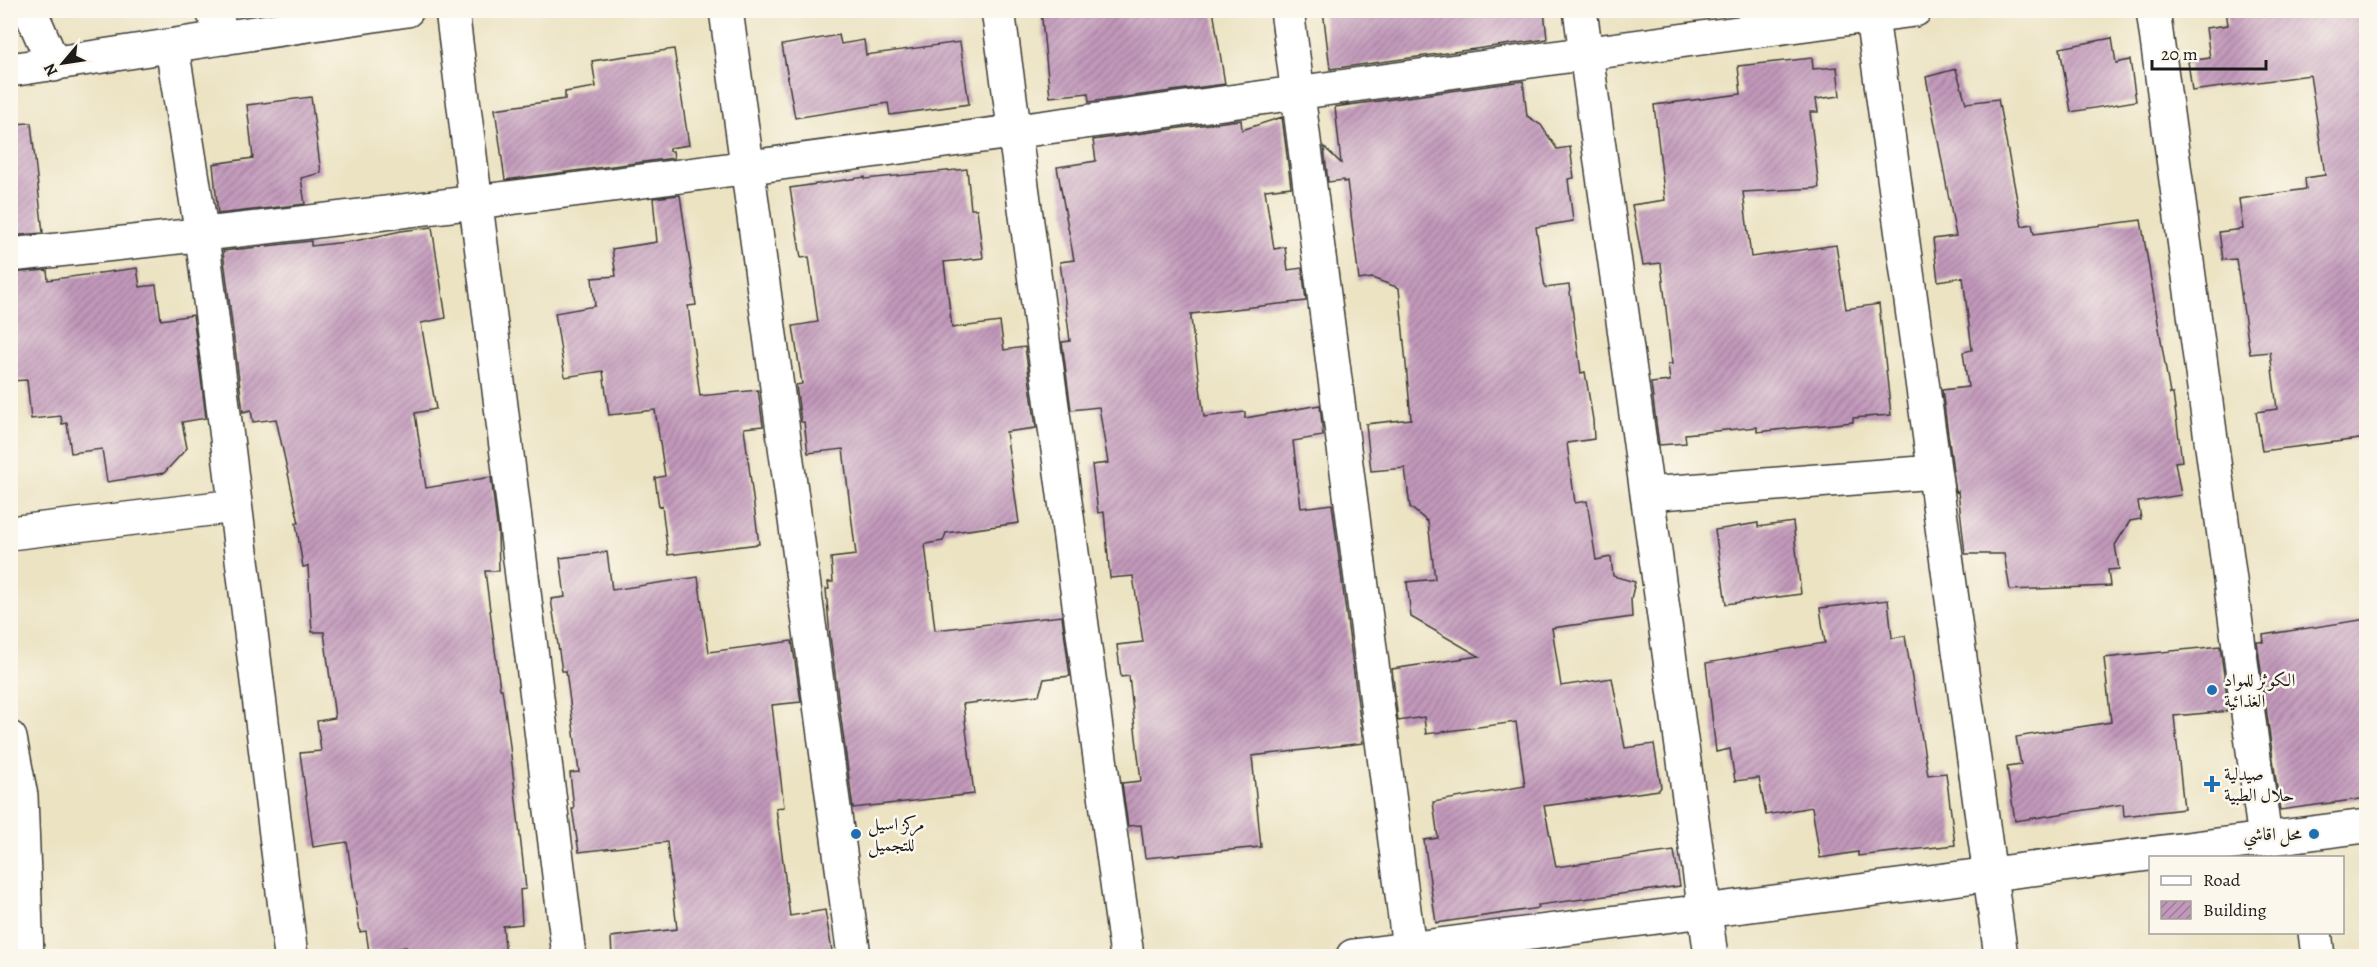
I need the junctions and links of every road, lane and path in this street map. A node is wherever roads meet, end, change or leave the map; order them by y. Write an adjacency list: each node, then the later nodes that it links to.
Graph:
1 (30, 10): 14 (street)
2 (407, 10): 11 (street)
3 (452, 10): 19 (street)
4 (726, 10): 18 (street)
5 (998, 10): 17 (street)
6 (1287, 10): 16 (street)
7 (1580, 10): 13 (street)
8 (1915, 10): 10 (street)
9 (2153, 10): 28 (street)
10 (1872, 13): 13 (street); 22 (street)
11 (218, 24): 12 (street)
12 (172, 46): 14 (street); 20 (street)
13 (1585, 55): 16 (street); 23 (street)
14 (54, 64): 15 (street)
15 (10, 70)
16 (1297, 93): 17 (street); 33 (street)
17 (1014, 131): 18 (street); 38 (street)
18 (747, 167): 19 (street); 37 (street)
19 (477, 203): 20 (street); 36 (street)
20 (202, 236): 21 (street); 24 (street)
21 (10, 255)
22 (1934, 472): 23 (street); 30 (street)
23 (1647, 494): 31 (street)
24 (236, 506): 25 (street); 35 (street)
25 (10, 533)
26 (10, 738): 34 (street)
27 (2367, 826): 29 (street)
28 (2265, 839): 29 (street); 30 (street)
29 (2304, 846)
30 (1989, 875): 31 (street); 41 (street)
31 (1704, 911): 33 (street); 40 (street)
32 (2315, 934): 42 (street)
33 (1409, 953): 39 (street)
34 (27, 957)
35 (291, 957)
36 (569, 957)
37 (855, 957)
38 (1127, 957)
39 (1353, 957)
40 (1711, 957)
41 (2001, 957)
42 (2318, 957)

